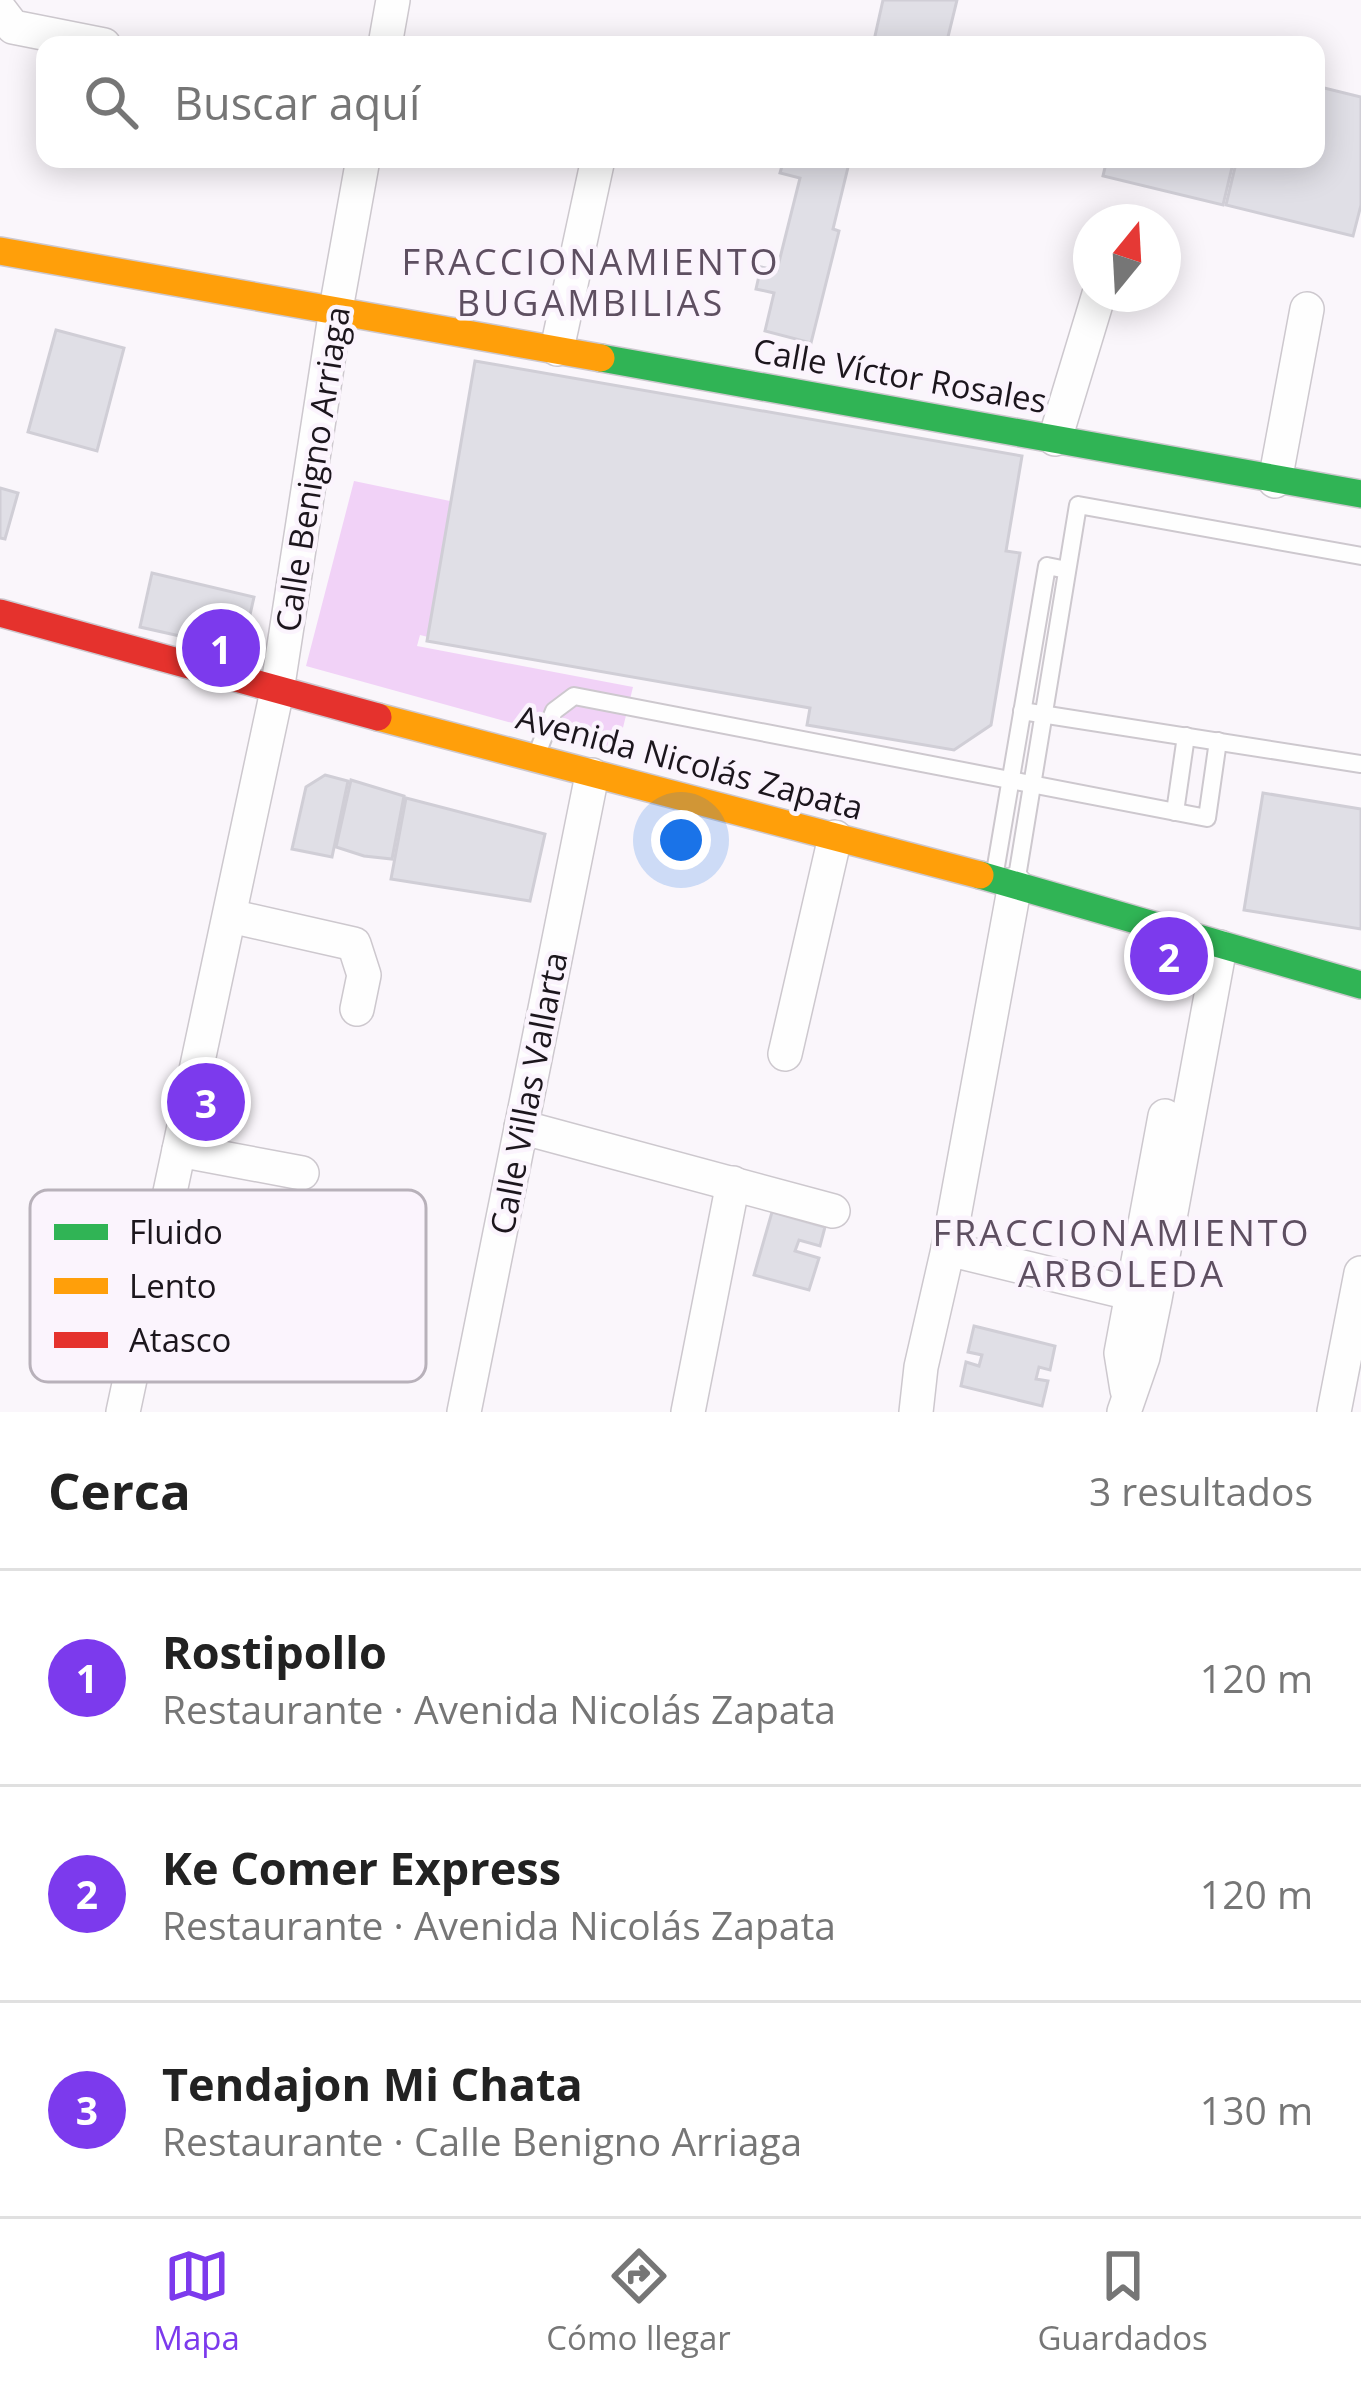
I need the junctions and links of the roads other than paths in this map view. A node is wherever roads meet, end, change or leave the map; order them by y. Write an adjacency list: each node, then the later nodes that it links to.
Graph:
1 (393, 0): 4 (street)
2 (0, 10): 3 (street)
3 (58, 36)
4 (387, 36)
5 (362, 168): 8 (street, Calle Benigno Arriaga)
6 (596, 168): 11 (street)
7 (0, 251): 8 (street, Calle Víctor Rosales)
8 (336, 309): 11 (street, Calle Víctor Rosales); 20 (street, Calle Benigno Arriaga)
9 (1307, 309): 13 (street)
10 (1094, 312): 12 (street)
11 (557, 349): 12 (street, Calle Víctor Rosales)
12 (1055, 439): 13 (street, Calle Víctor Rosales)
13 (1275, 481): 14 (street, Calle Víctor Rosales)
14 (1361, 494)
15 (1361, 556): 16 (lane)
16 (1067, 570): 18 (lane); 19 (lane)
17 (4, 619): 20 (street, Avenida Nicolás Zapata)
18 (1032, 649): 19 (lane); 21 (lane)
19 (1054, 652): 22 (lane)
20 (278, 691): 25 (street, Avenida Nicolás Zapata); 33 (street, Calle Benigno Arriaga)
21 (1022, 711): 22 (lane); 28 (lane)
22 (1044, 713): 23 (lane); 29 (lane)
23 (1186, 736): 24 (lane); 30 (lane)
24 (1218, 741): 26 (lane); 30 (lane)
25 (534, 759): 27 (street, Avenida Nicolás Zapata); 28 (lane)
26 (1361, 764)
27 (592, 775): 31 (street, Avenida Nicolás Zapata); 38 (street, Calle Villas Vallarta)
28 (1010, 782): 29 (lane); 32 (lane)
29 (1031, 785): 30 (lane); 32 (lane)
30 (1174, 812)
31 (835, 837): 32 (street, Avenida Nicolás Zapata); 37 (street)
32 (1004, 882): 34 (street, Avenida Nicolás Zapata); 44 (street)
33 (230, 916): 36 (street); 39 (street, Calle Benigno Arriaga)
34 (1209, 943): 35 (street, Avenida Nicolás Zapata); 46 (street)
35 (1361, 985)
36 (357, 1009)
37 (785, 1054)
38 (521, 1127): 41 (street); 51 (street, Calle Villas Vallarta)
39 (179, 1150): 40 (street); 42 (street, Calle Benigno Arriaga)
40 (302, 1173)
41 (733, 1183): 43 (street); 52 (street)
42 (171, 1190)
43 (833, 1211)
44 (948, 1249): 46 (street); 53 (street)
45 (1361, 1273): 47 (street)
46 (1143, 1296): 49 (street)
47 (1354, 1358): 54 (street)
48 (129, 1382): 50 (street, Calle Benigno Arriaga)
49 (1126, 1405)
50 (123, 1412)
51 (464, 1412)
52 (688, 1412)
53 (916, 1412)
54 (1334, 1412)

